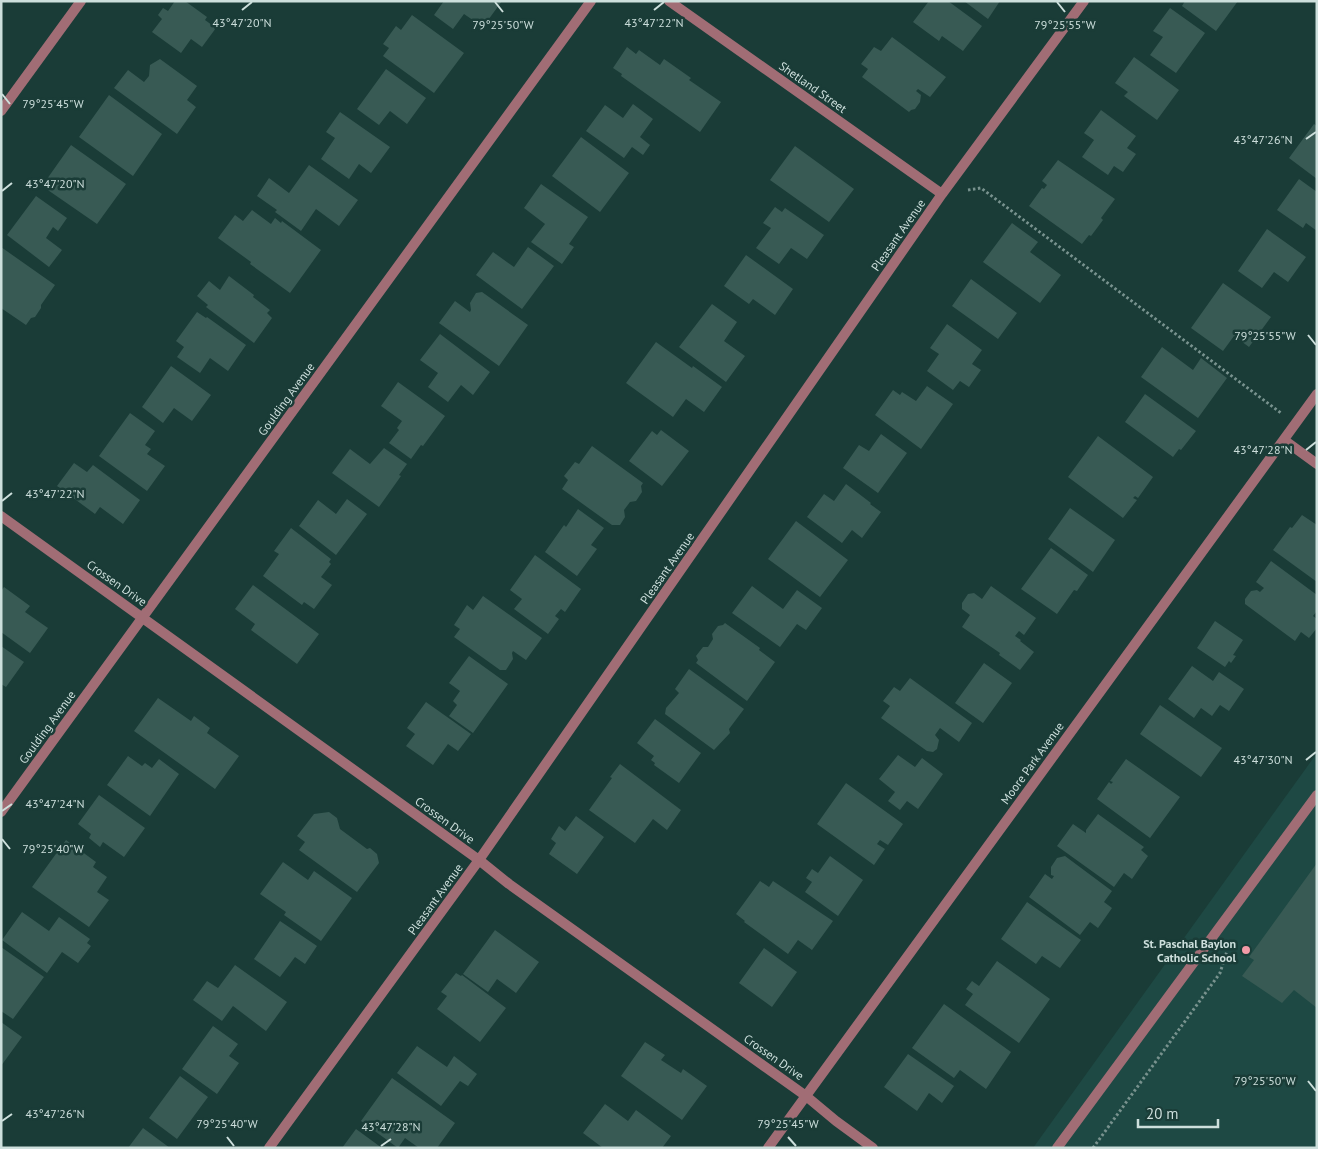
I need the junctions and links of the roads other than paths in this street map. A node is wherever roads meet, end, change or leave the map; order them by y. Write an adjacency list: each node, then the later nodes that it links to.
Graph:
1 (81, 1): 5 (street)
2 (591, 1): 11 (street, Goulding Avenue)
3 (669, 1): 6 (street, Shetland Street)
4 (1084, 1): 6 (street, Pleasant Avenue)
5 (1, 111)
6 (942, 194): 14 (street, Pleasant Avenue)
7 (1317, 394): 8 (street, Moore Park Avenue)
8 (1284, 440): 9 (street); 15 (street, Moore Park Avenue)
9 (1317, 464)
10 (1, 516): 11 (street, Crossen Drive)
11 (143, 616): 13 (street, Goulding Avenue); 14 (street, Crossen Drive)
12 (1317, 795): 19 (street)
13 (1, 812)
14 (479, 860): 15 (street, Crossen Drive); 16 (street, Pleasant Avenue)
15 (806, 1096): 17 (street, Moore Park Avenue); 18 (street, Crossen Drive)
16 (269, 1148)
17 (768, 1148)
18 (873, 1148)
19 (1057, 1148)

